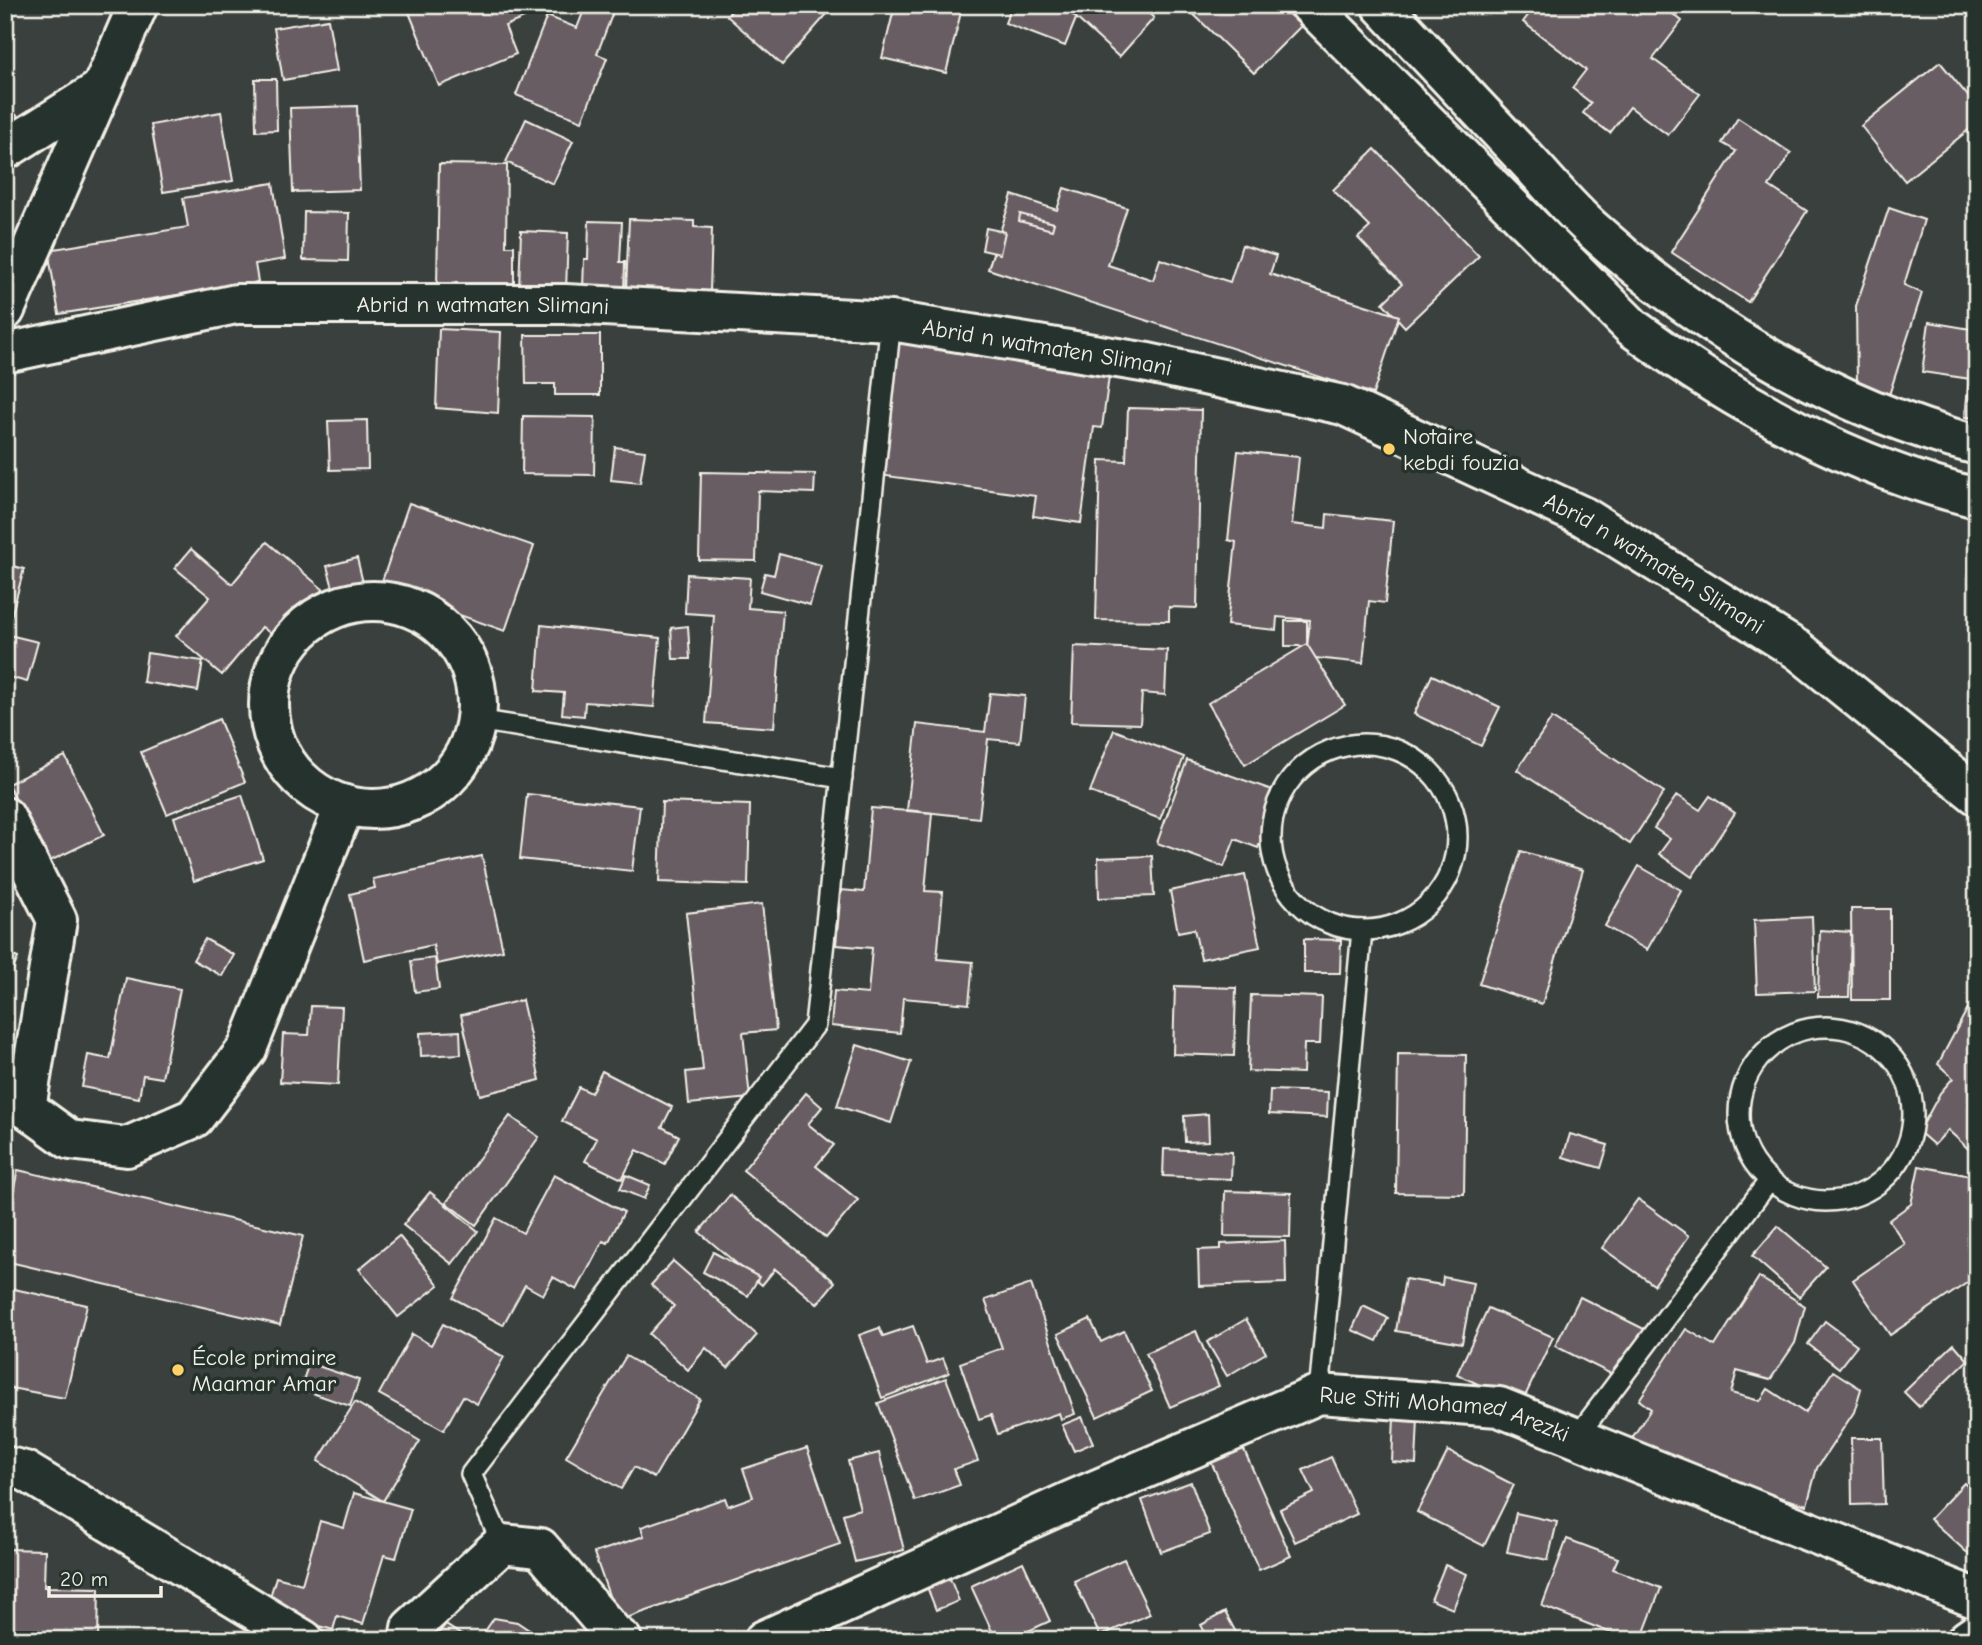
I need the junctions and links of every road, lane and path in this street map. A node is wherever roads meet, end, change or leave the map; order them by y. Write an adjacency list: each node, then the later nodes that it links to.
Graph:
1 (138, 5): 4 (street)
2 (1310, 5): 10 (street)
3 (1381, 5): 9 (street)
4 (101, 89): 5 (street); 6 (street)
5 (5, 150)
6 (5, 310)
7 (891, 321): 8 (street, Abrid n watmaten Slimani); 12 (lane); 13 (street, Abrid n watmaten Slimani)
8 (5, 353)
9 (1977, 445)
10 (1977, 498)
11 (477, 720): 12 (lane); 14 (street); 14 (street)
12 (842, 778): 22 (lane)
13 (1977, 795)
14 (345, 805): 17 (street)
15 (5, 817): 17 (street)
16 (1362, 930): 16 (lane); 19 (lane)
17 (16, 1104)
18 (1769, 1181): 18 (lane); 20 (lane)
19 (1319, 1394): 20 (street, Rue Stiti Mohamed Arezki); 28 (street, Rue Stiti Mohamed Arezki)
20 (1576, 1438): 23 (street, Rue Stiti Mohamed Arezki)
21 (5, 1466): 25 (street)
22 (502, 1544): 26 (street); 27 (street)
23 (1977, 1599)
24 (1977, 1633): 29 (street)
25 (304, 1640)
26 (409, 1640)
27 (622, 1640)
28 (764, 1640)
29 (1967, 1640)

